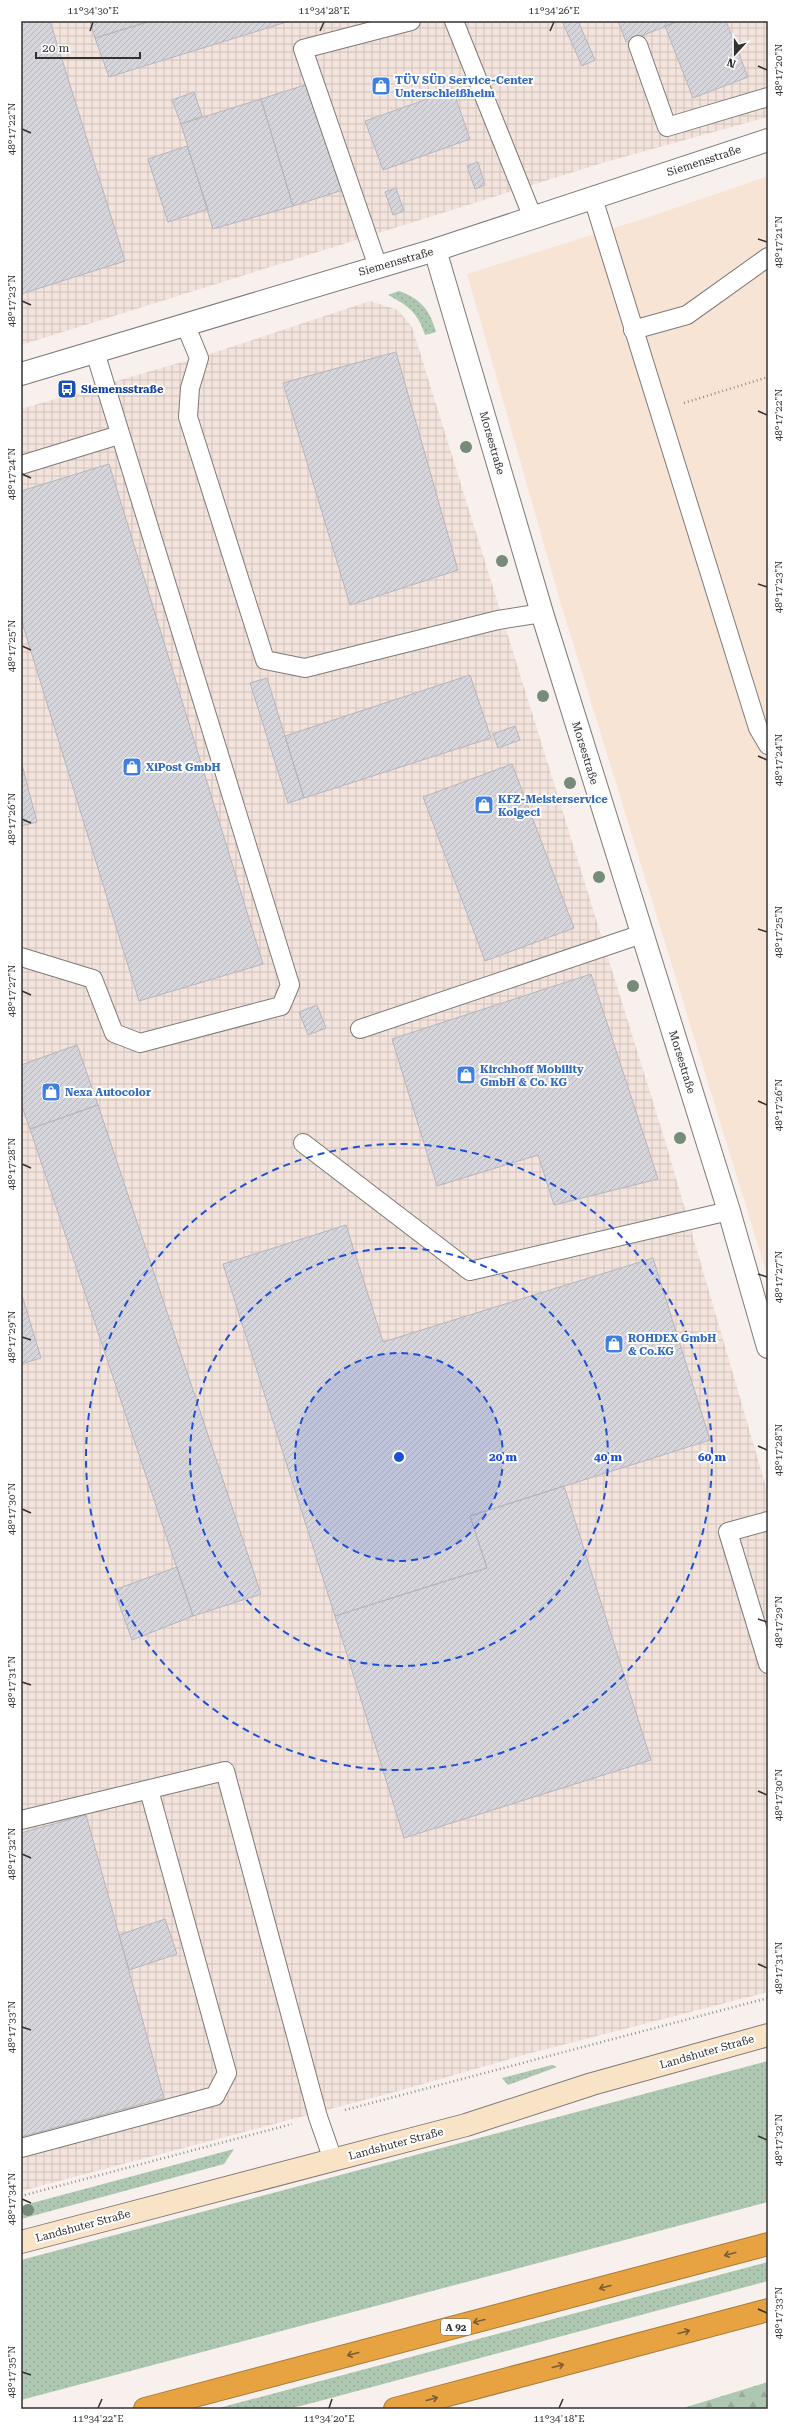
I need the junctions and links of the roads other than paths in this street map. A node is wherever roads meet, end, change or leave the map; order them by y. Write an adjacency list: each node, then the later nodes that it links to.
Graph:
1 (411, 21): 10 (lane)
2 (454, 21): 7 (lane)
3 (638, 45): 4 (lane)
4 (768, 97)
5 (768, 140): 6 (street, Siemensstraße)
6 (593, 198): 7 (street, Siemensstraße); 12 (lane)
7 (533, 218): 8 (street, Siemensstraße)
8 (435, 250): 10 (street, Siemensstraße); 17 (street, Morsestraße)
9 (768, 257): 12 (lane)
10 (378, 267): 11 (street, Siemensstraße)
11 (185, 324): 13 (street, Siemensstraße); 17 (lane)
12 (633, 330): 18 (lane)
13 (95, 352): 14 (street, Siemensstraße); 15 (lane)
14 (21, 374)
15 (119, 435): 16 (lane); 20 (lane)
16 (21, 465)
17 (542, 613): 19 (street, Morsestraße)
18 (768, 745)
19 (642, 934): 21 (lane); 23 (street, Morsestraße)
20 (21, 957)
21 (360, 1029)
22 (304, 1143): 23 (lane)
23 (729, 1211): 24 (street, Morsestraße)
24 (768, 1347)
25 (768, 1521): 26 (lane)
26 (768, 1664)
27 (149, 1790): 28 (lane); 30 (lane); 31 (lane)
28 (21, 1820)
29 (768, 2035): 31 (main road, Landshuter Straße)
30 (21, 2148)
31 (333, 2160): 32 (main road, Landshuter Straße)
32 (21, 2242)
33 (768, 2244): 35 (highway, A 92, one-way to 35)
34 (768, 2310): 36 (highway, one-way to 34)
35 (144, 2409)
36 (395, 2409)

